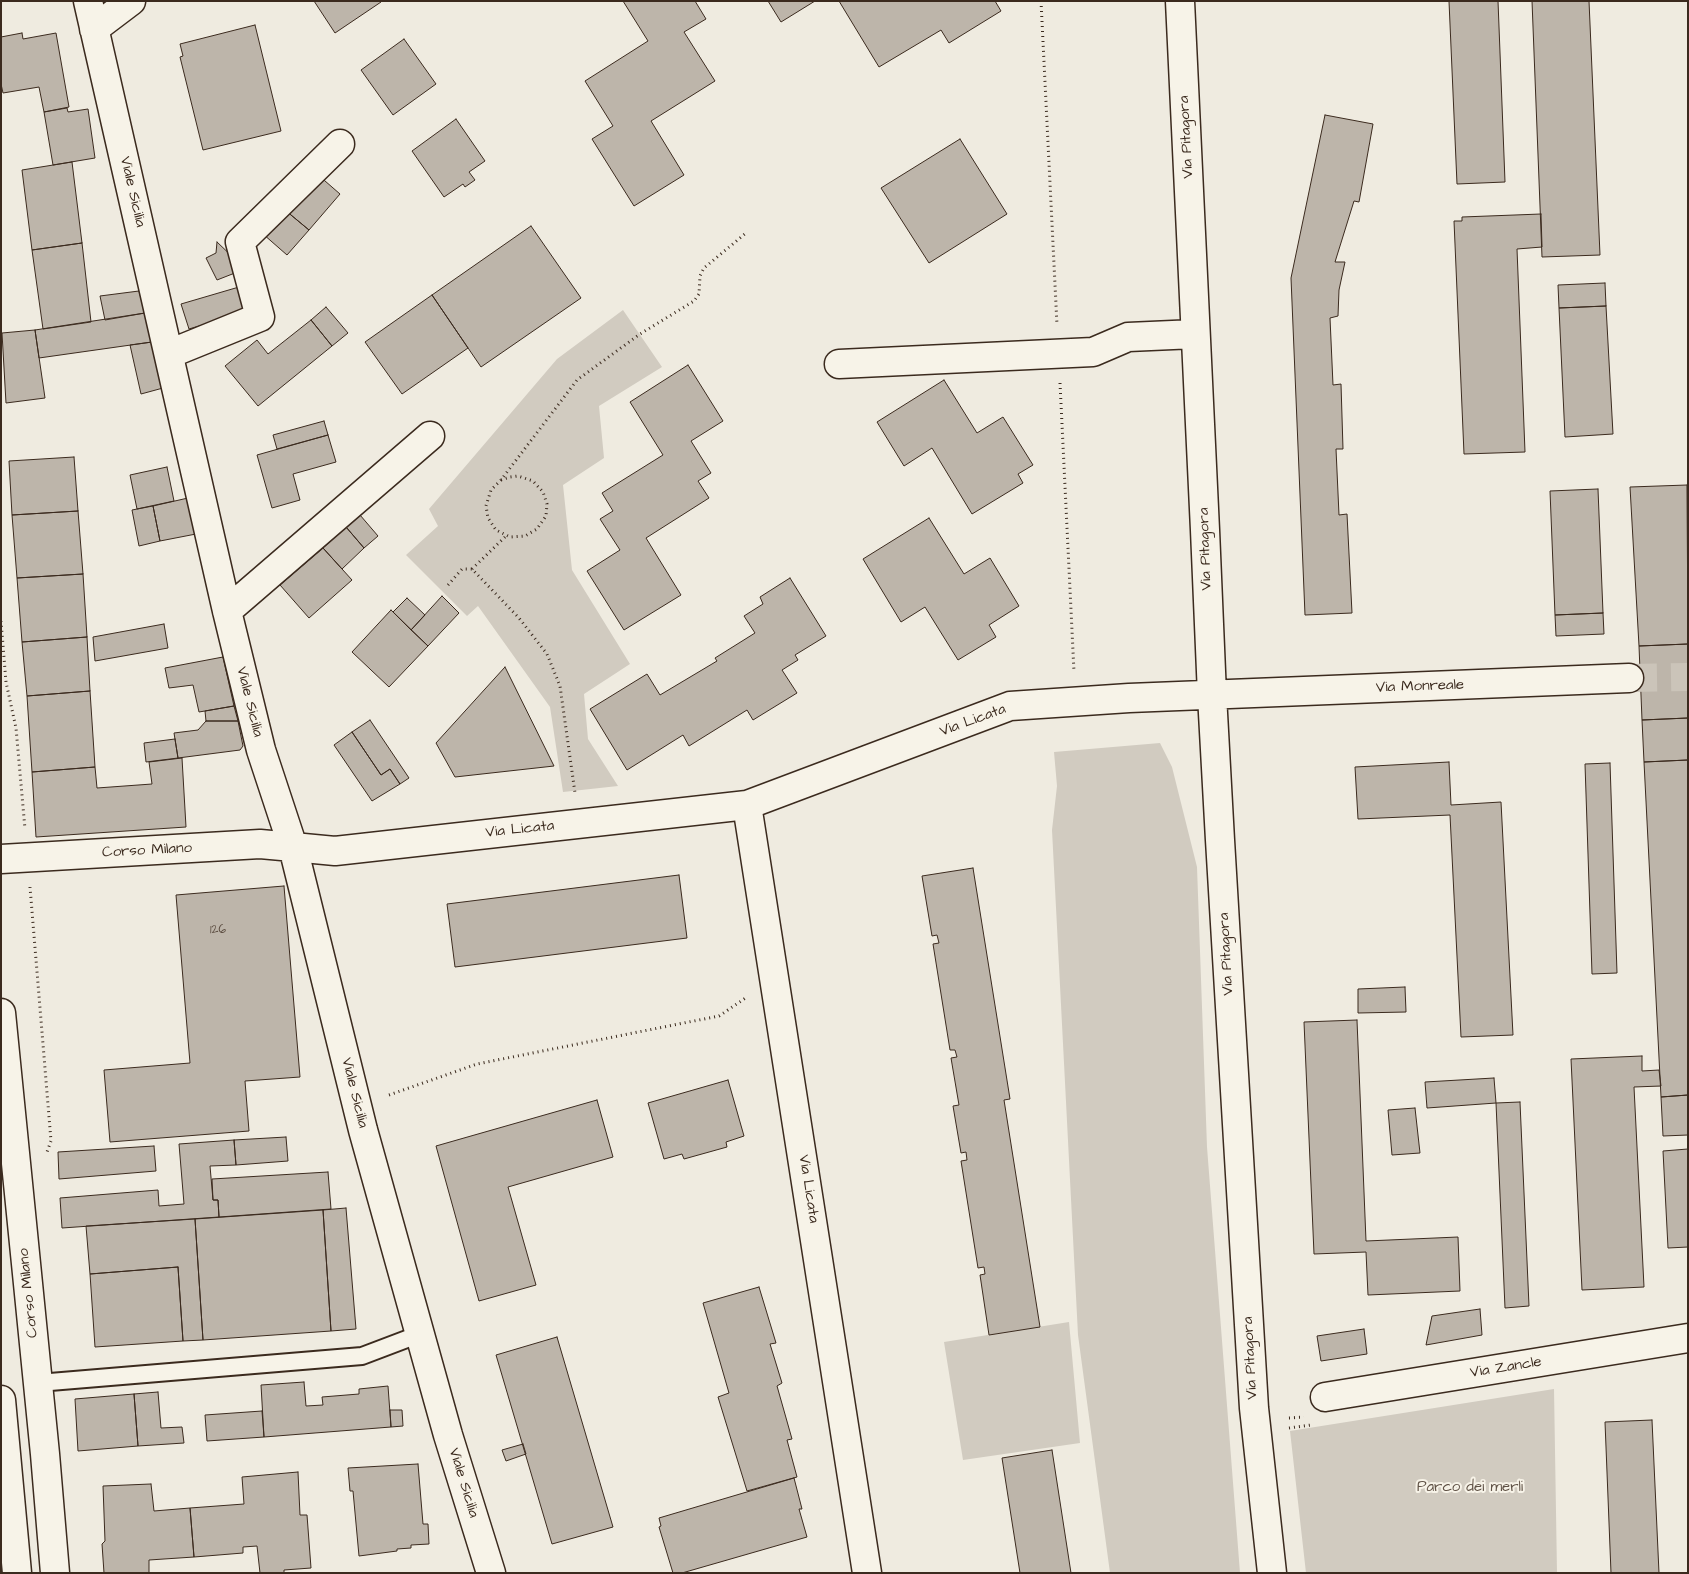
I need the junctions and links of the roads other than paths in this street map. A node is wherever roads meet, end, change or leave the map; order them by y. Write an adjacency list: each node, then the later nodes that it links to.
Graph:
1 (88, 1): 4 (street, Viale Sicilia)
2 (131, 1): 4 (street)
3 (1180, 1): 6 (street, Via Pitagora)
4 (94, 29): 7 (street, Viale Sicilia)
5 (340, 144): 7 (street)
6 (1195, 334): 8 (street); 12 (street, Via Pitagora)
7 (169, 354): 10 (street, Viale Sicilia)
8 (840, 364)
9 (430, 436): 10 (street)
10 (227, 611): 14 (street, Viale Sicilia)
11 (1629, 678): 12 (street, Via Monreale)
12 (1212, 695): 13 (street, Via Licata); 26 (street, Via Pitagora)
13 (747, 805): 14 (street, Via Licata); 25 (street, Via Licata)
14 (293, 847): 15 (street, Corso Milano); 17 (street, Viale Sicilia)
15 (1, 859)
16 (1, 1012): 19 (street, Corso Milano)
17 (420, 1334): 19 (lane); 24 (street, Viale Sicilia)
18 (1688, 1338): 20 (street, Via Zancle)
19 (38, 1383): 23 (street, Corso Milano)
20 (1325, 1397)
21 (1, 1400): 22 (street)
22 (17, 1573)
23 (54, 1573)
24 (491, 1573)
25 (868, 1573)
26 (1272, 1573)

